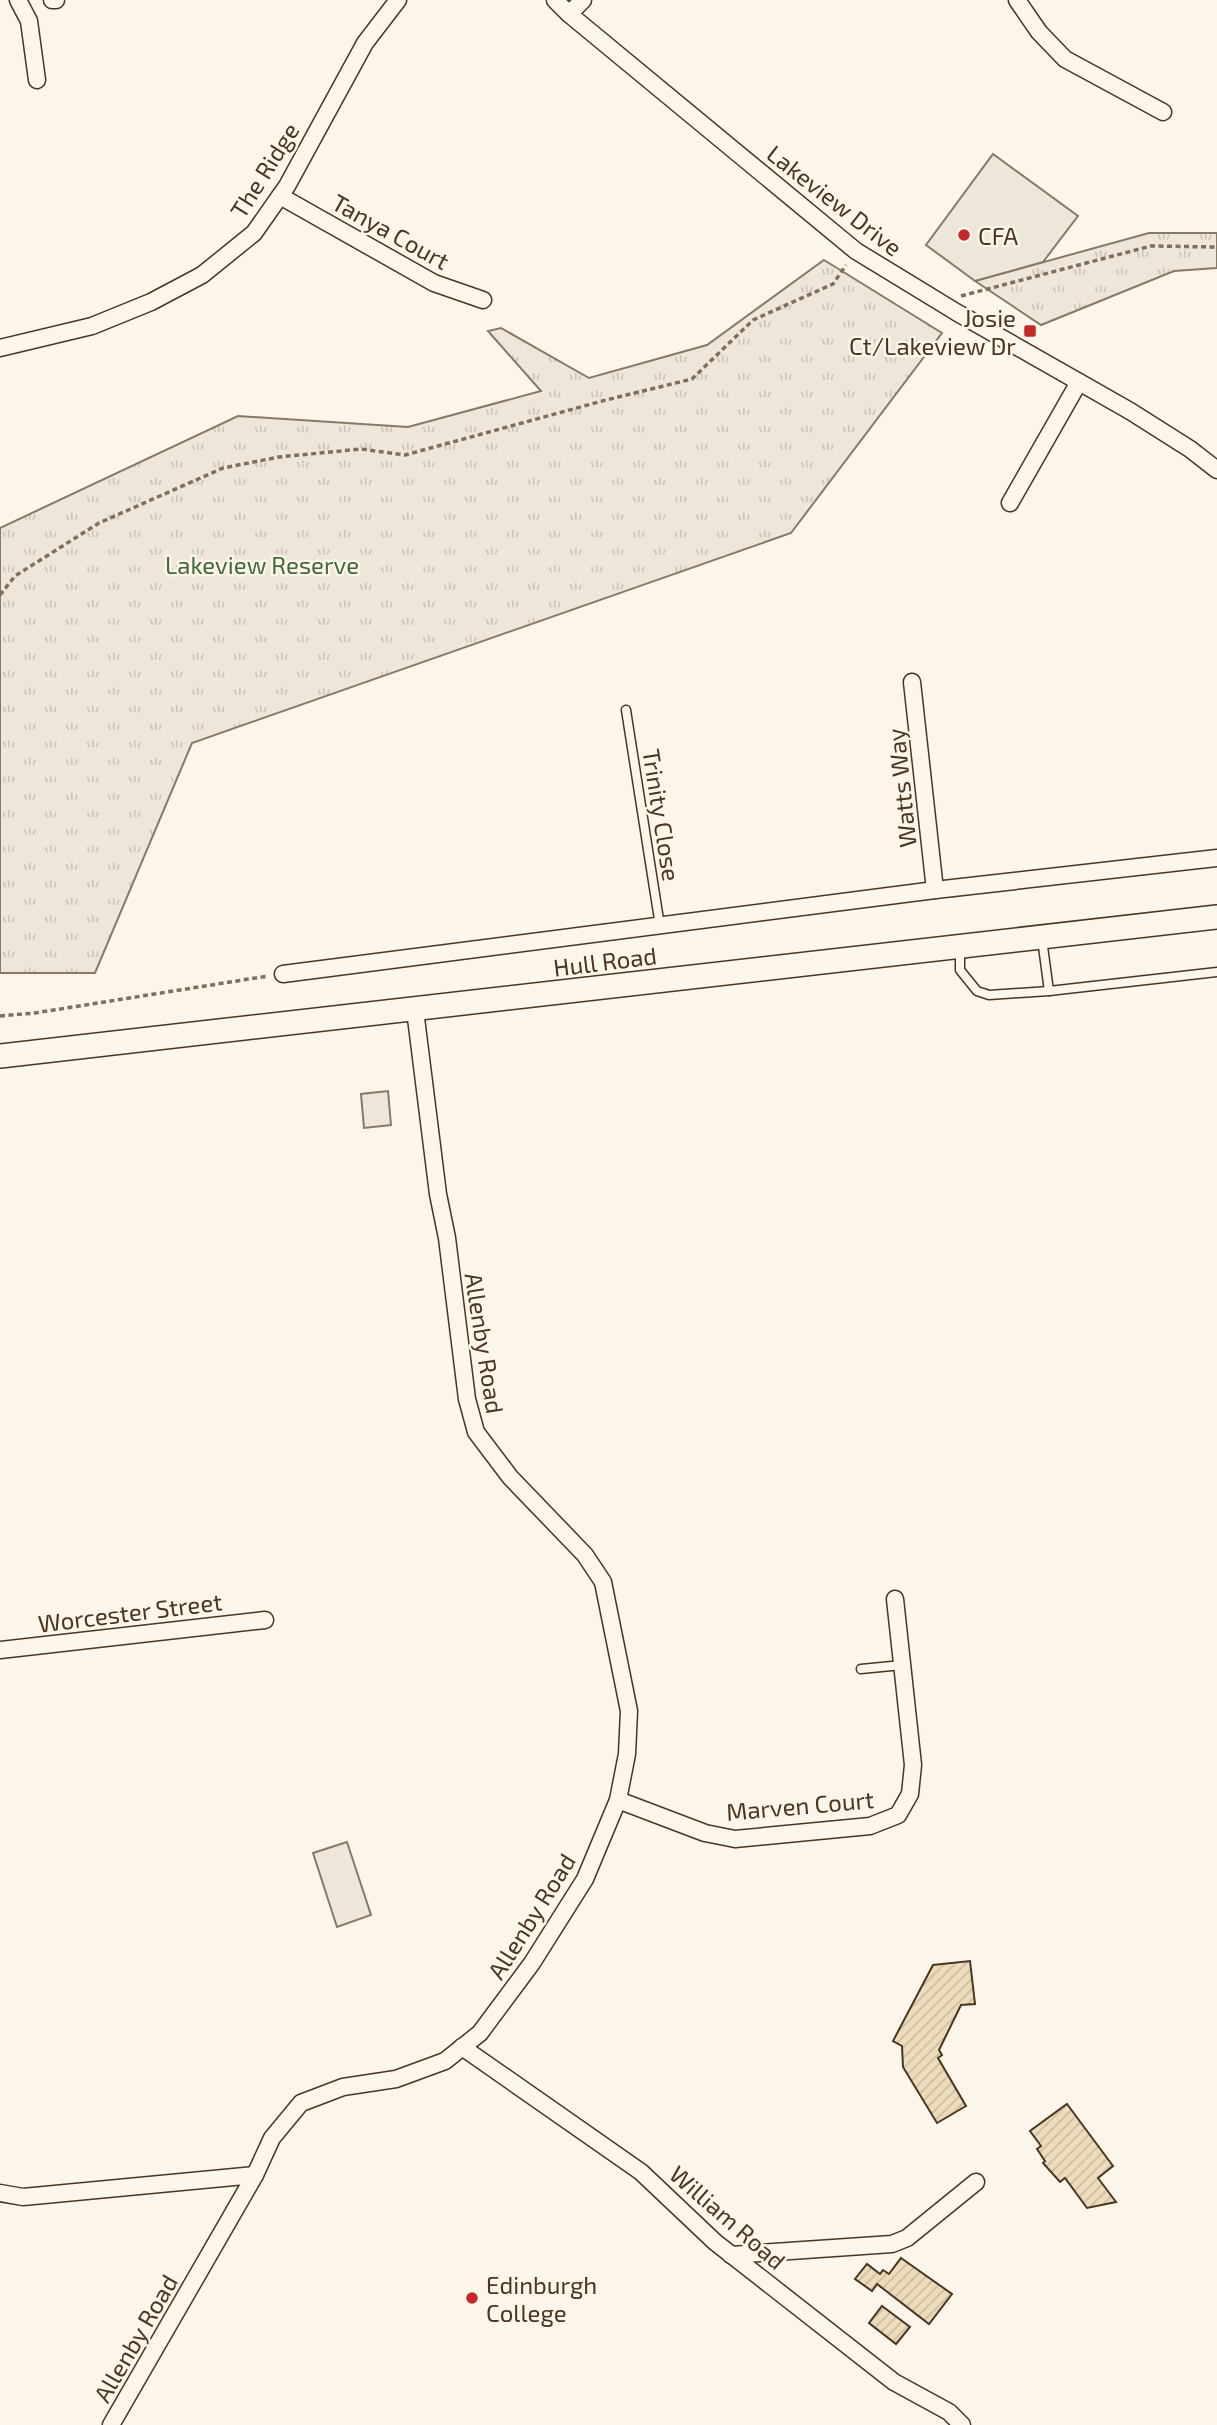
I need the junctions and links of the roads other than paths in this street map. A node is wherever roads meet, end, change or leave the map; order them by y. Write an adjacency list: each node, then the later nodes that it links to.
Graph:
1 (18, 0): 7 (street)
2 (398, 0): 9 (street, The Ridge)
3 (555, 0): 6 (street, Lakeview Drive)
4 (583, 0): 6 (street)
5 (1017, 0): 8 (street)
6 (569, 14): 12 (street, Lakeview Drive)
7 (37, 80)
8 (1163, 111)
9 (280, 196): 10 (street, Tanya Court); 11 (street, The Ridge)
10 (483, 300)
11 (0, 348)
12 (1079, 382): 13 (street, Lakeview Drive); 14 (street)
13 (1217, 470)
14 (1010, 503)
15 (912, 681): 18 (street, Watts Way)
16 (626, 710): 20 (lane, Trinity Close)
17 (1217, 858): 18 (street, Hull Road)
18 (935, 890): 20 (street, Hull Road)
19 (1217, 918): 21 (main road, Hull Road)
20 (660, 926): 24 (street, Hull Road)
21 (1042, 936): 22 (main road, Hull Road); 25 (lane)
22 (960, 945): 25 (lane); 26 (main road, Hull Road)
23 (1217, 972): 25 (lane)
24 (283, 974)
25 (1049, 991)
26 (415, 1010): 27 (main road, Hull Road); 33 (street, Allenby Road)
27 (0, 1056)
28 (895, 1599): 31 (street, Marven Court)
29 (265, 1620): 30 (street, Worcester Street)
30 (0, 1650)
31 (902, 1665): 32 (lane); 33 (street, Marven Court)
32 (861, 1669)
33 (618, 1800): 34 (street, Allenby Road)
34 (462, 2047): 35 (street, Allenby Road); 38 (street, William Road)
35 (255, 2175): 37 (street); 39 (street, Allenby Road)
36 (976, 2182): 38 (street)
37 (0, 2193)
38 (731, 2255): 40 (street, William Road)
39 (111, 2425)
40 (962, 2425)

